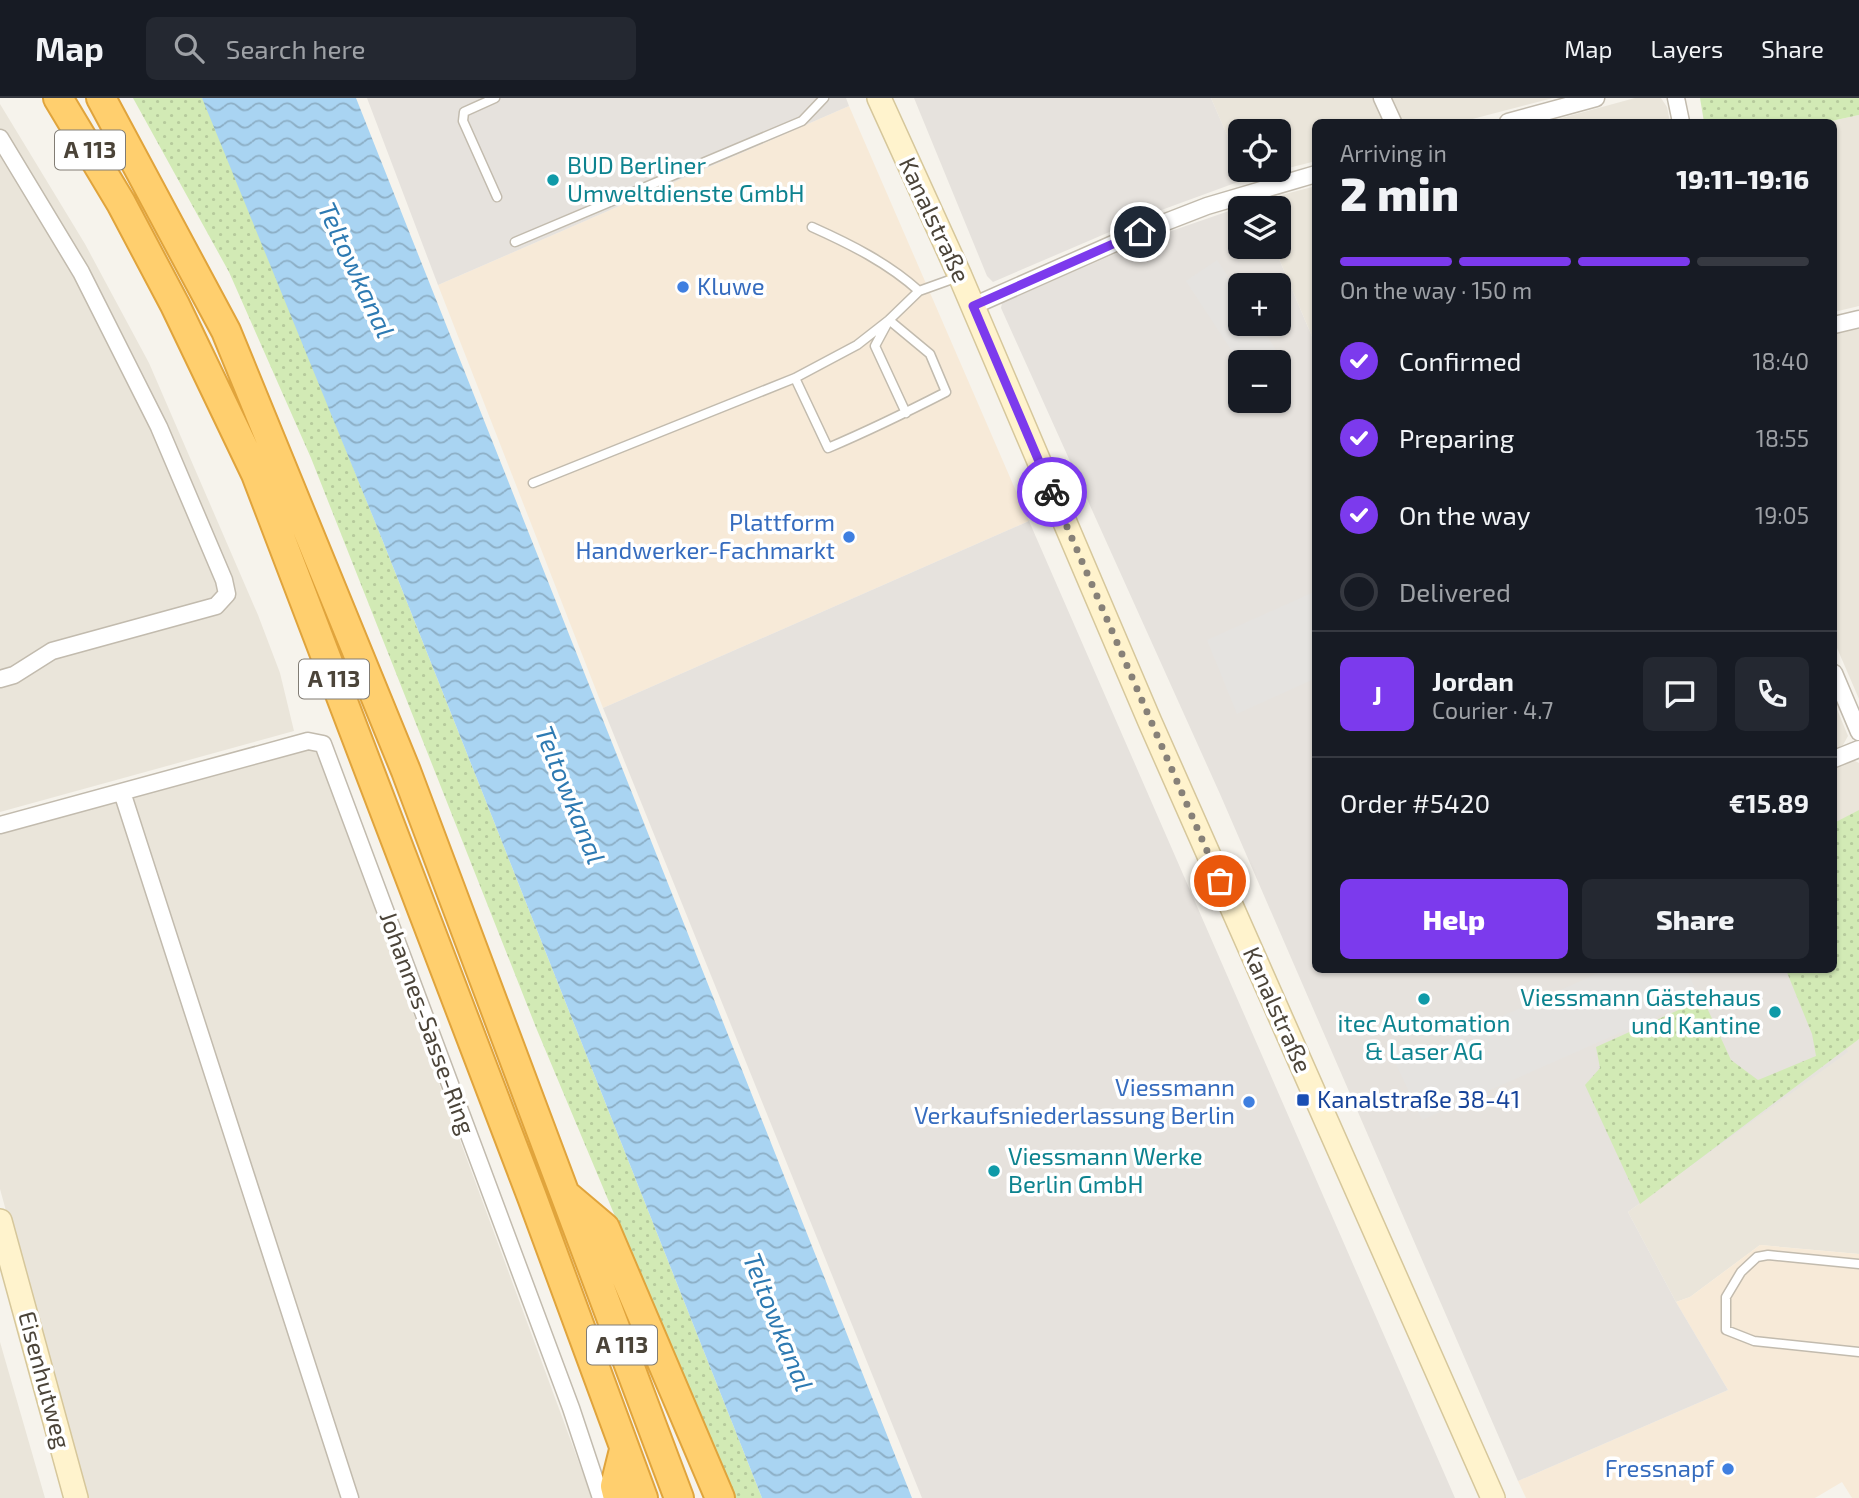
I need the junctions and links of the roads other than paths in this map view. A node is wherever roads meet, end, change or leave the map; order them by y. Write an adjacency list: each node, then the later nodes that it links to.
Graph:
1 (58, 98): 37 (highway, A 113)
2 (101, 98): 33 (highway, A 113)
3 (495, 98): 14 (lane)
4 (824, 98): 16 (lane)
5 (879, 98): 17 (street, Kanalstraße)
6 (1382, 98): 9 (street)
7 (1596, 98): 10 (street)
8 (1676, 98): 11 (street)
9 (1392, 119)
10 (1519, 119)
11 (1680, 119)
12 (0, 138): 26 (street)
13 (1312, 175): 19 (street)
14 (497, 197)
15 (812, 227): 18 (lane)
16 (515, 242)
17 (960, 276): 18 (lane); 19 (street, Kanalstraße)
18 (919, 291): 21 (lane)
19 (973, 306): 45 (street, Kanalstraße)
20 (1859, 319): 22 (street)
21 (889, 320): 23 (lane); 24 (lane); 24 (lane)
22 (1837, 324)
23 (795, 378): 24 (lane); 25 (lane)
24 (906, 413)
25 (533, 483)
26 (0, 679)
27 (1837, 680): 28 (street)
28 (1859, 732)
29 (1859, 748): 30 (street)
30 (1837, 758)
31 (122, 792): 32 (street, Johannes-Sasse-Ring); 39 (street); 40 (street, Johannes-Sasse-Ring)
32 (0, 825)
33 (564, 1193): 43 (highway, A 113); 44 (highway)
34 (0, 1221): 38 (street, Eisenhutweg)
35 (1859, 1264): 36 (lane)
36 (1859, 1352)
37 (624, 1450): 41 (highway); 42 (highway, A 113)
38 (76, 1498)
39 (350, 1498)
40 (601, 1498)
41 (618, 1498)
42 (643, 1498)
43 (679, 1498)
44 (720, 1498)
45 (1493, 1498)

